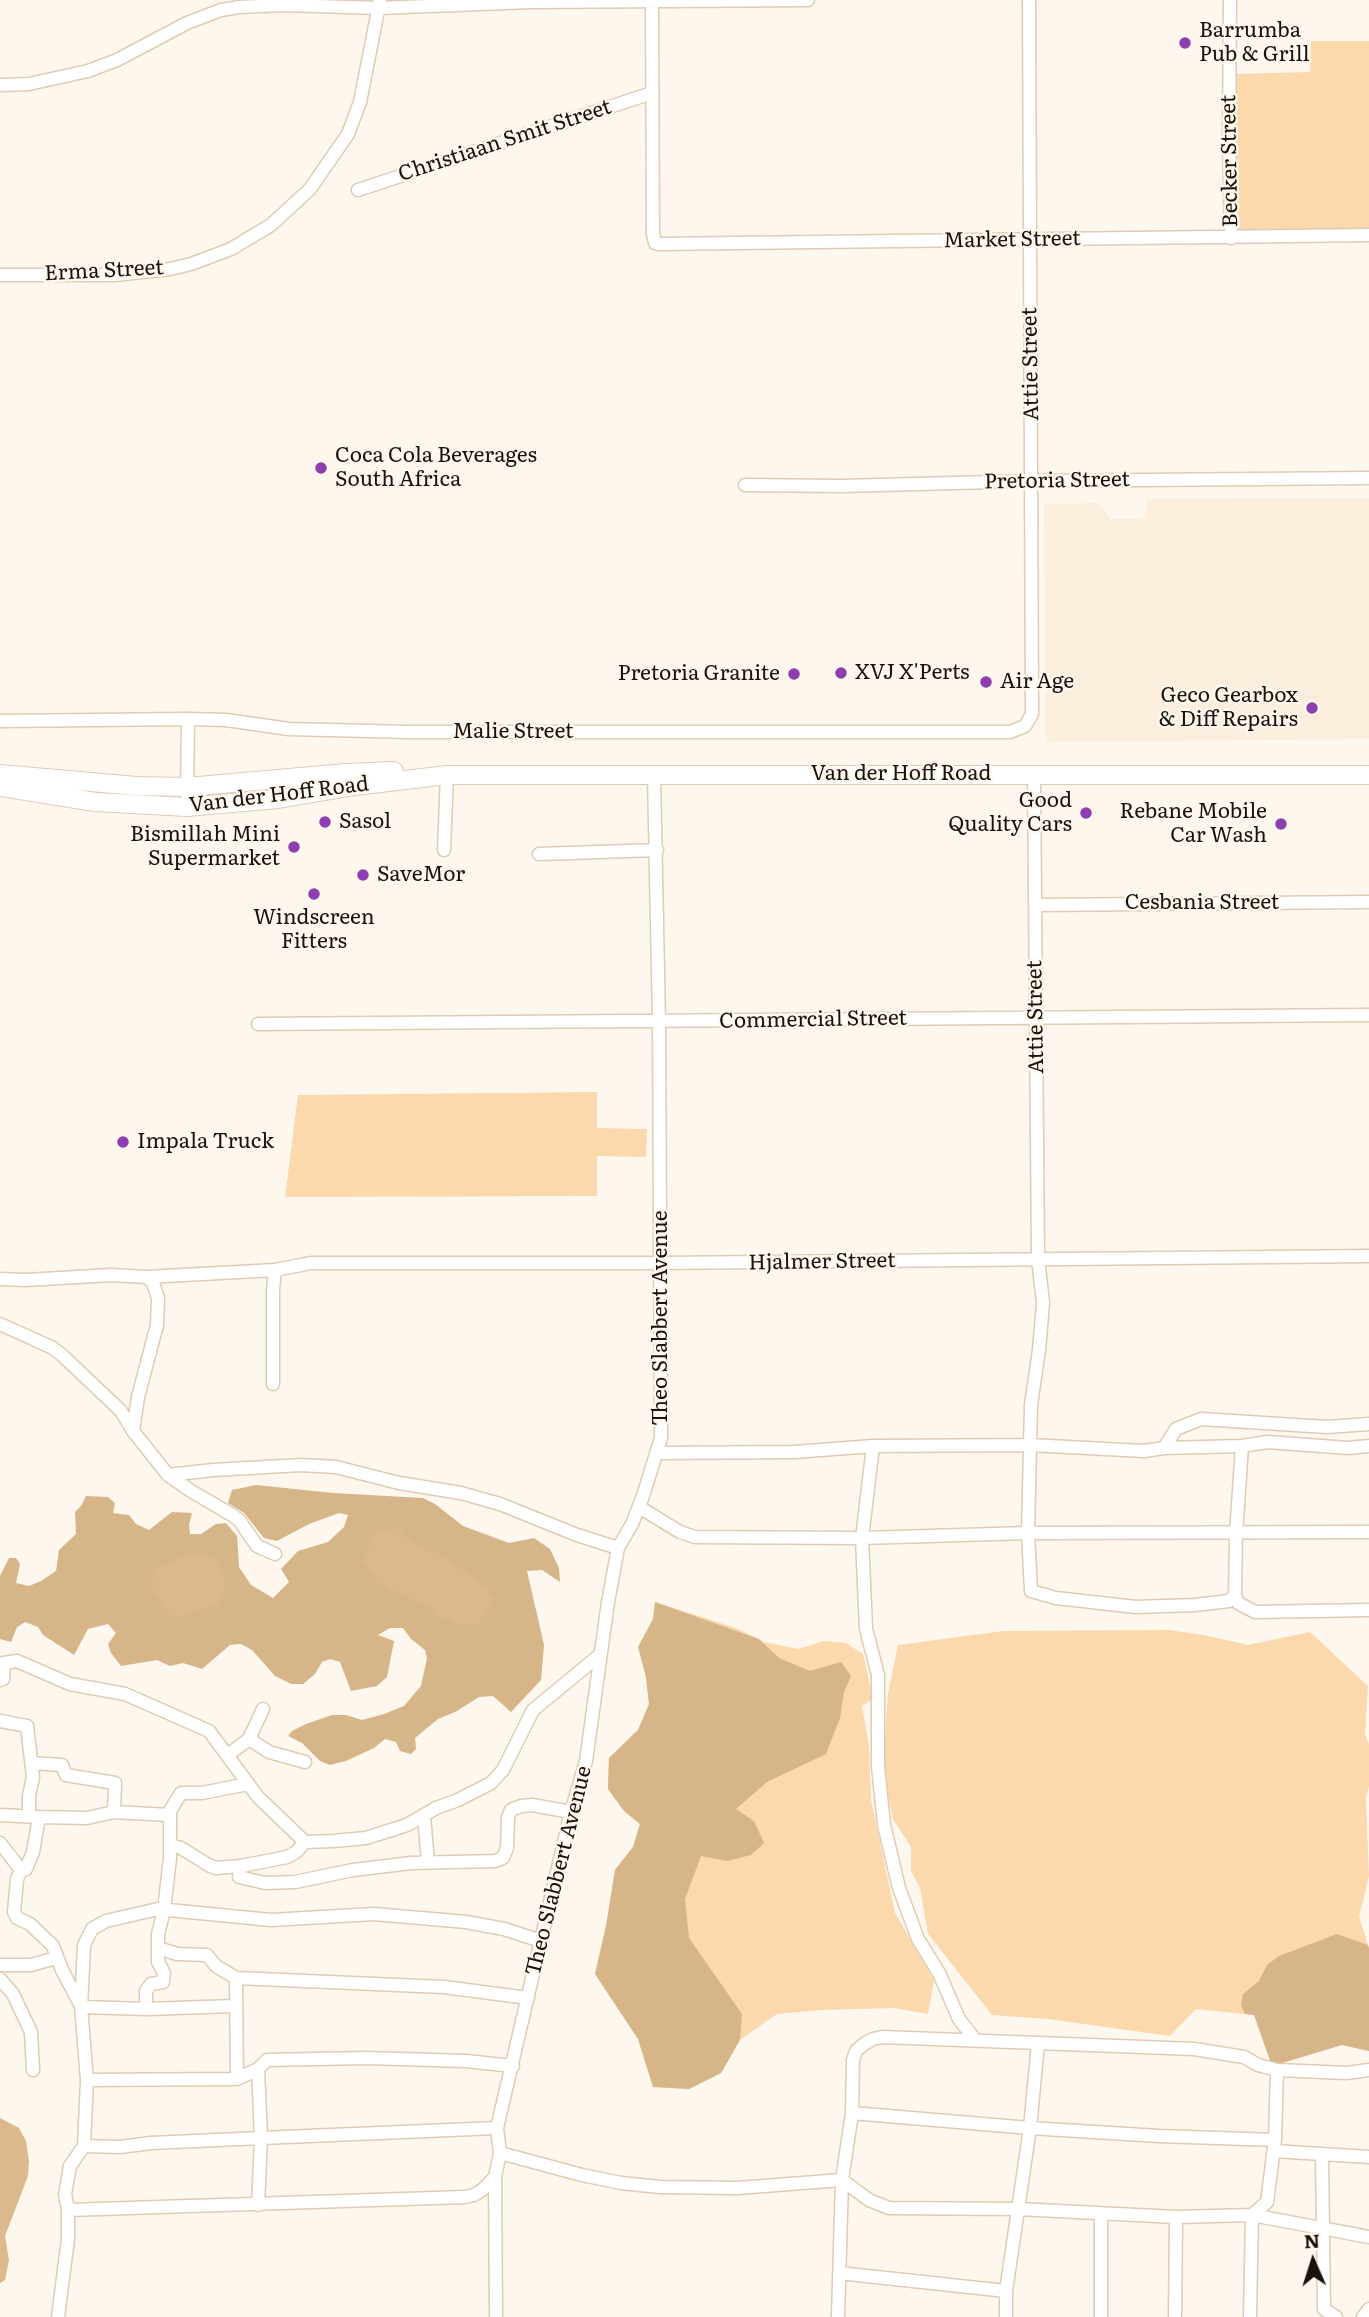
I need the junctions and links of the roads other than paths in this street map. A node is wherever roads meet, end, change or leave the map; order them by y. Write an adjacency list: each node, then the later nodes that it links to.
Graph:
1 (808, 0): 5 (street)
2 (1029, 0): 12 (street, Attie Street)
3 (1230, 0): 11 (street, Becker Street)
4 (531, 1): 5 (street); 6 (street)
5 (652, 1): 8 (street)
6 (379, 4): 7 (street); 13 (street, Erma Street)
7 (0, 85)
8 (652, 93): 9 (street, Christiaan Smit Street); 12 (street, Market Street)
9 (358, 190)
10 (1369, 235): 11 (street, Market Street)
11 (1231, 238): 12 (street, Market Street)
12 (1029, 239): 15 (street, Attie Street)
13 (0, 275)
14 (1369, 478): 15 (street, Pretoria Street)
15 (1032, 481): 16 (street, Pretoria Street); 19 (street, Attie Street)
16 (745, 485)
17 (188, 719): 18 (street, Malie Street); 19 (street, Malie Street); 26 (street)
18 (0, 721)
19 (1025, 726)
20 (0, 774): 26 (main road, Van der Hoff Road)
21 (654, 774): 22 (main road, Van der Hoff Road); 23 (main road, Van der Hoff Road); 29 (street, Theo Slabbert Avenue)
22 (1034, 774): 24 (main road, Van der Hoff Road); 32 (street, Attie Street)
23 (440, 775): 26 (main road, Van der Hoff Road); 27 (main road, Van der Hoff Road); 28 (street)
24 (1369, 775)
25 (0, 787): 27 (main road, Van der Hoff Road)
26 (187, 787): 27 (street)
27 (187, 807)
28 (444, 850)
29 (657, 850): 30 (street); 35 (street, Theo Slabbert Avenue)
30 (540, 854)
31 (1369, 902): 32 (street, Cesbania Street)
32 (1035, 905): 34 (street, Attie Street)
33 (1369, 1015): 34 (street, Commercial Street)
34 (1036, 1017): 35 (street, Commercial Street); 38 (street, Attie Street)
35 (659, 1022): 36 (street, Commercial Street); 39 (street, Theo Slabbert Avenue)
36 (258, 1024)
37 (1369, 1256): 38 (street, Hjalmer Street)
38 (1038, 1259): 39 (street, Hjalmer Street); 50 (street, Attie Street)
39 (662, 1263): 40 (street, Hjalmer Street); 54 (street, Theo Slabbert Avenue)
40 (275, 1270): 41 (street, Hjalmer Street); 44 (street)
41 (147, 1277): 42 (street, Hjalmer Street); 47 (street)
42 (0, 1279)
43 (0, 1324): 47 (street)
44 (273, 1384)
45 (1369, 1423): 46 (street)
46 (1295, 1424): 48 (street); 53 (street)
47 (133, 1431): 55 (street)
48 (1268, 1443): 51 (street); 52 (street)
49 (873, 1446): 50 (street); 54 (street); 60 (street)
50 (1030, 1446): 53 (street); 58 (street, Attie Street)
51 (1242, 1446): 53 (street); 59 (street)
52 (1369, 1446)
53 (1164, 1448)
54 (656, 1453): 56 (street, Theo Slabbert Avenue)
55 (168, 1475): 61 (street); 62 (street)
56 (639, 1507): 60 (street); 61 (street, Theo Slabbert Avenue)
57 (1369, 1532): 59 (street)
58 (1028, 1533): 59 (street); 60 (street); 63 (street, Attie Street)
59 (1236, 1534): 63 (street)
60 (862, 1538): 98 (street)
61 (618, 1548): 65 (street, Theo Slabbert Avenue)
62 (275, 1554)
63 (1235, 1595): 64 (street)
64 (1369, 1610)
65 (601, 1654): 75 (street, Theo Slabbert Avenue); 79 (street)
66 (0, 1680): 70 (street)
67 (263, 1709): 69 (street)
68 (0, 1721): 72 (street)
69 (249, 1739): 70 (street); 71 (street)
70 (228, 1755): 73 (street)
71 (305, 1762)
72 (32, 1763): 74 (street); 78 (street)
73 (248, 1784): 77 (street); 80 (street)
74 (114, 1812): 77 (street); 78 (street)
75 (571, 1812): 83 (street); 88 (street, Theo Slabbert Avenue)
76 (0, 1815): 78 (street)
77 (169, 1815): 82 (street)
78 (34, 1816): 85 (street)
79 (424, 1816): 80 (street); 83 (street)
80 (305, 1842): 84 (street)
81 (0, 1843): 85 (street)
82 (170, 1845): 84 (street); 86 (street)
83 (428, 1863): 84 (street)
84 (241, 1866)
85 (21, 1871): 87 (street)
86 (164, 1910): 88 (street); 89 (street); 96 (street)
87 (8, 1911): 90 (street)
88 (541, 1941): 94 (street, Theo Slabbert Avenue)
89 (158, 1948): 92 (street); 97 (street)
90 (56, 1958): 91 (street); 96 (street)
91 (0, 1965)
92 (236, 1978): 94 (street); 95 (street)
93 (0, 1979): 102 (street)
94 (528, 1998): 100 (street, Theo Slabbert Avenue)
95 (235, 2006): 97 (street); 105 (street)
96 (82, 2007): 97 (street); 106 (street)
97 (146, 2009)
98 (976, 2041): 99 (street); 107 (street)
99 (1038, 2044): 103 (street); 108 (street)
100 (513, 2066): 101 (street); 109 (street, Theo Slabbert Avenue)
101 (258, 2069): 105 (street); 110 (street)
102 (33, 2070)
103 (1277, 2070): 104 (street); 111 (street)
104 (1369, 2070)
105 (237, 2079): 106 (street)
106 (87, 2080): 112 (street)
107 (852, 2113): 108 (street); 117 (street)
108 (1030, 2128): 111 (street); 119 (street)
109 (497, 2129): 110 (street); 113 (street, Theo Slabbert Avenue)
110 (261, 2138): 112 (street); 118 (street)
111 (1274, 2145): 114 (street); 122 (street)
112 (84, 2146): 120 (street)
113 (500, 2153): 116 (street, Theo Slabbert Avenue); 117 (street)
114 (1322, 2155): 115 (street); 124 (street)
115 (1369, 2157)
116 (495, 2177): 118 (street); 130 (street, Theo Slabbert Avenue)
117 (842, 2180): 119 (street); 126 (street)
118 (258, 2205): 120 (street)
119 (1018, 2209): 121 (street); 127 (street)
120 (68, 2210): 129 (street)
121 (1101, 2213): 123 (street); 133 (street)
122 (1252, 2215): 123 (street); 124 (street); 135 (street)
123 (1176, 2217): 134 (street)
124 (1322, 2227): 125 (street); 136 (street)
125 (1369, 2237)
126 (839, 2273): 127 (street); 131 (street)
127 (1006, 2291): 132 (street)
128 (1369, 2309): 137 (street)
129 (58, 2317)
130 (496, 2317)
131 (838, 2317)
132 (1006, 2317)
133 (1101, 2317)
134 (1175, 2317)
135 (1250, 2317)
136 (1336, 2317)
137 (1363, 2317)

